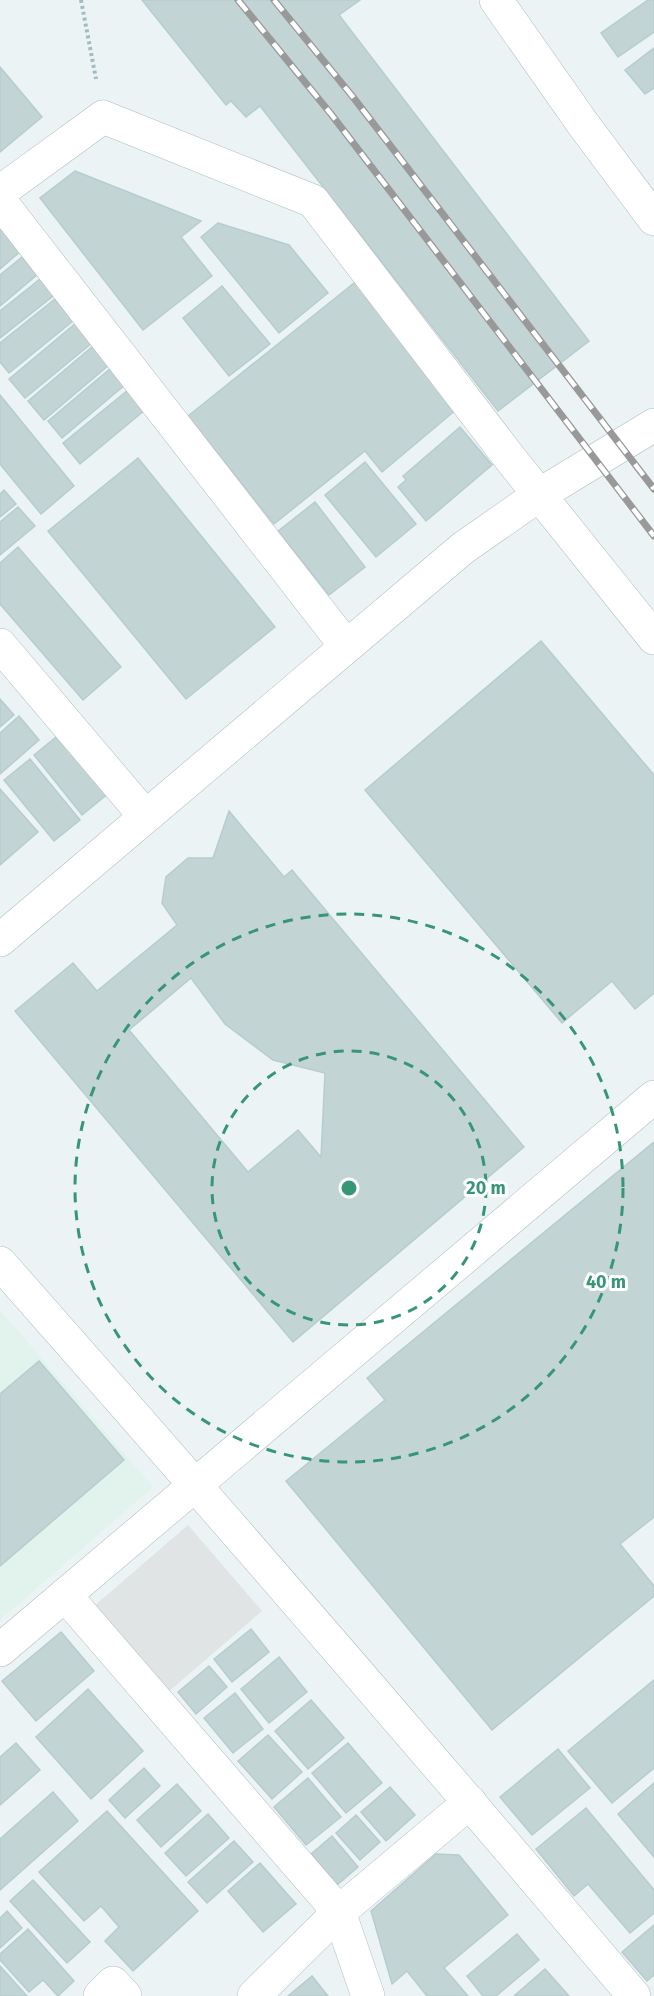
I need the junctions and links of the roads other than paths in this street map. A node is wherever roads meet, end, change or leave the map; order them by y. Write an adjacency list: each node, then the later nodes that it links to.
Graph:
1 (496, 0): 4 (street)
2 (0, 192): 6 (street)
3 (0, 201): 9 (street)
4 (654, 219)
5 (654, 425): 6 (street)
6 (539, 495): 7 (street); 9 (street)
7 (654, 638)
8 (0, 645): 10 (street)
9 (346, 646): 10 (street)
10 (145, 816): 11 (street)
11 (0, 940)
12 (653, 1099): 14 (street)
13 (0, 1263): 14 (street)
14 (195, 1483): 15 (street); 17 (street)
15 (65, 1595): 16 (street); 18 (street)
16 (0, 1650)
17 (470, 1802): 18 (street); 23 (street)
18 (339, 1912): 21 (street); 22 (street)
19 (100, 1996): 20 (street)
20 (125, 1996)
21 (254, 1996)
22 (368, 1996)
23 (634, 1996)

